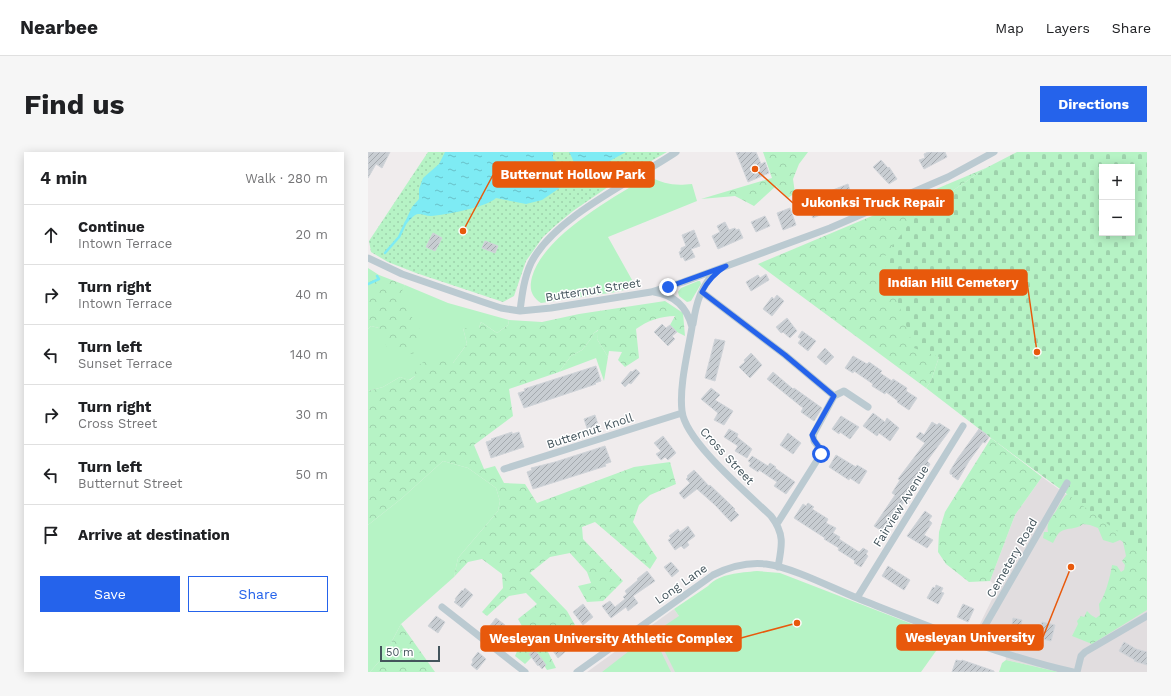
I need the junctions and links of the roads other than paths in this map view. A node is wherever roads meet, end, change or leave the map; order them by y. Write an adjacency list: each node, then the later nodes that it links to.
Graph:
1 (676, 152): 7 (street)
2 (994, 152): 4 (street, Butternut Street)
3 (368, 258): 7 (street, Butternut Street)
4 (726, 266): 5 (street, Butternut Street); 6 (street, Cross Street)
5 (652, 292): 7 (street, Butternut Street); 8 (street)
6 (702, 292): 8 (street, Cross Street); 9 (street)
7 (520, 311)
8 (692, 327): 11 (street, Cross Street)
9 (834, 396): 10 (street); 15 (street)
10 (868, 407)
11 (682, 413): 13 (street, Butternut Knoll); 15 (street, Cross Street)
12 (963, 426): 17 (street, Fairview Avenue)
13 (504, 470)
14 (1067, 483): 20 (street, Cemetery Road)
15 (777, 524): 16 (street, Cross Street)
16 (778, 567): 17 (street, Long Lane); 22 (street, Long Lane)
17 (856, 598): 20 (street)
18 (442, 607): 21 (street)
19 (1147, 616): 24 (street)
20 (975, 643): 23 (street)
21 (525, 672)
22 (577, 672)
23 (1073, 672)
24 (1077, 672)

